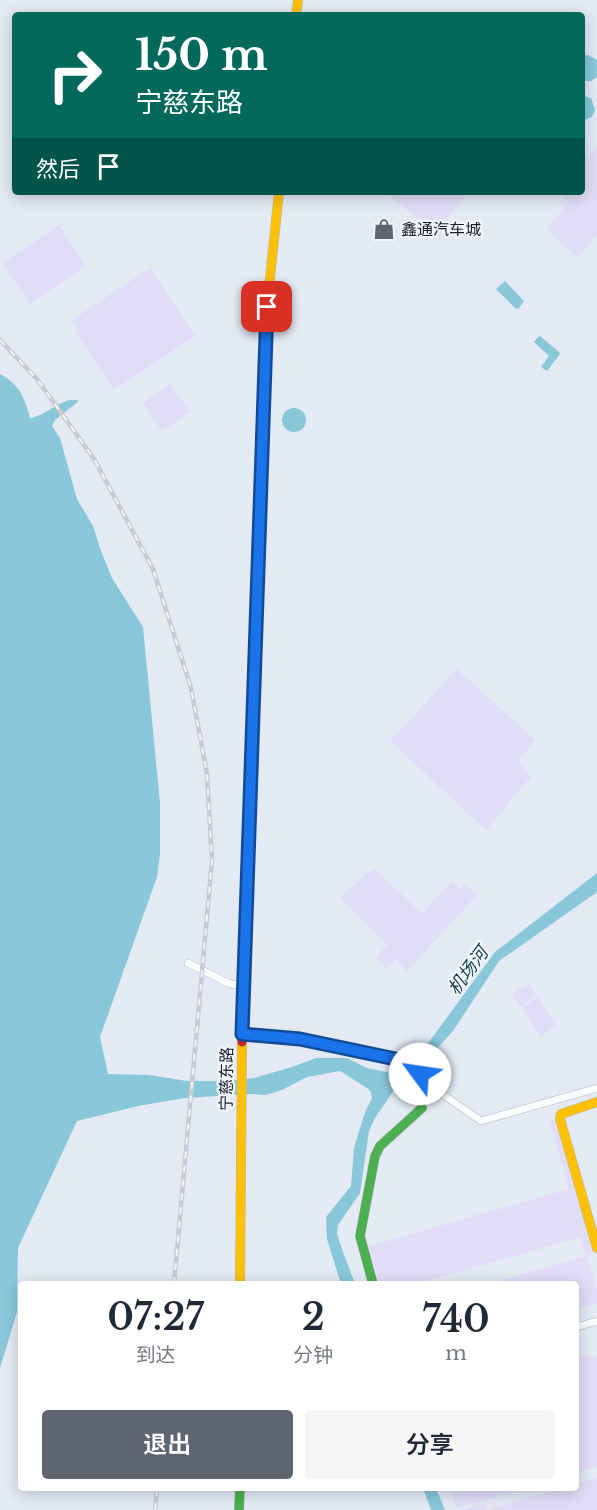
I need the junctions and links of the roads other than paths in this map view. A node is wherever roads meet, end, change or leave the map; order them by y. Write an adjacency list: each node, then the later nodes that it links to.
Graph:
1 (279, 195): 3 (main road, 宁慈东路)
2 (188, 963): 3 (street)
3 (244, 987): 4 (main road, 宁慈东路)
4 (242, 1034): 5 (main road); 11 (main road, 宁慈东路)
5 (420, 1074)
6 (597, 1088): 7 (street)
7 (445, 1096)
8 (597, 1102): 10 (main road)
9 (422, 1108): 12 (main road)
10 (597, 1247)
11 (240, 1281)
12 (372, 1281)
13 (597, 1321): 14 (street)
14 (579, 1326)
15 (240, 1491): 16 (main road)
16 (239, 1510)

